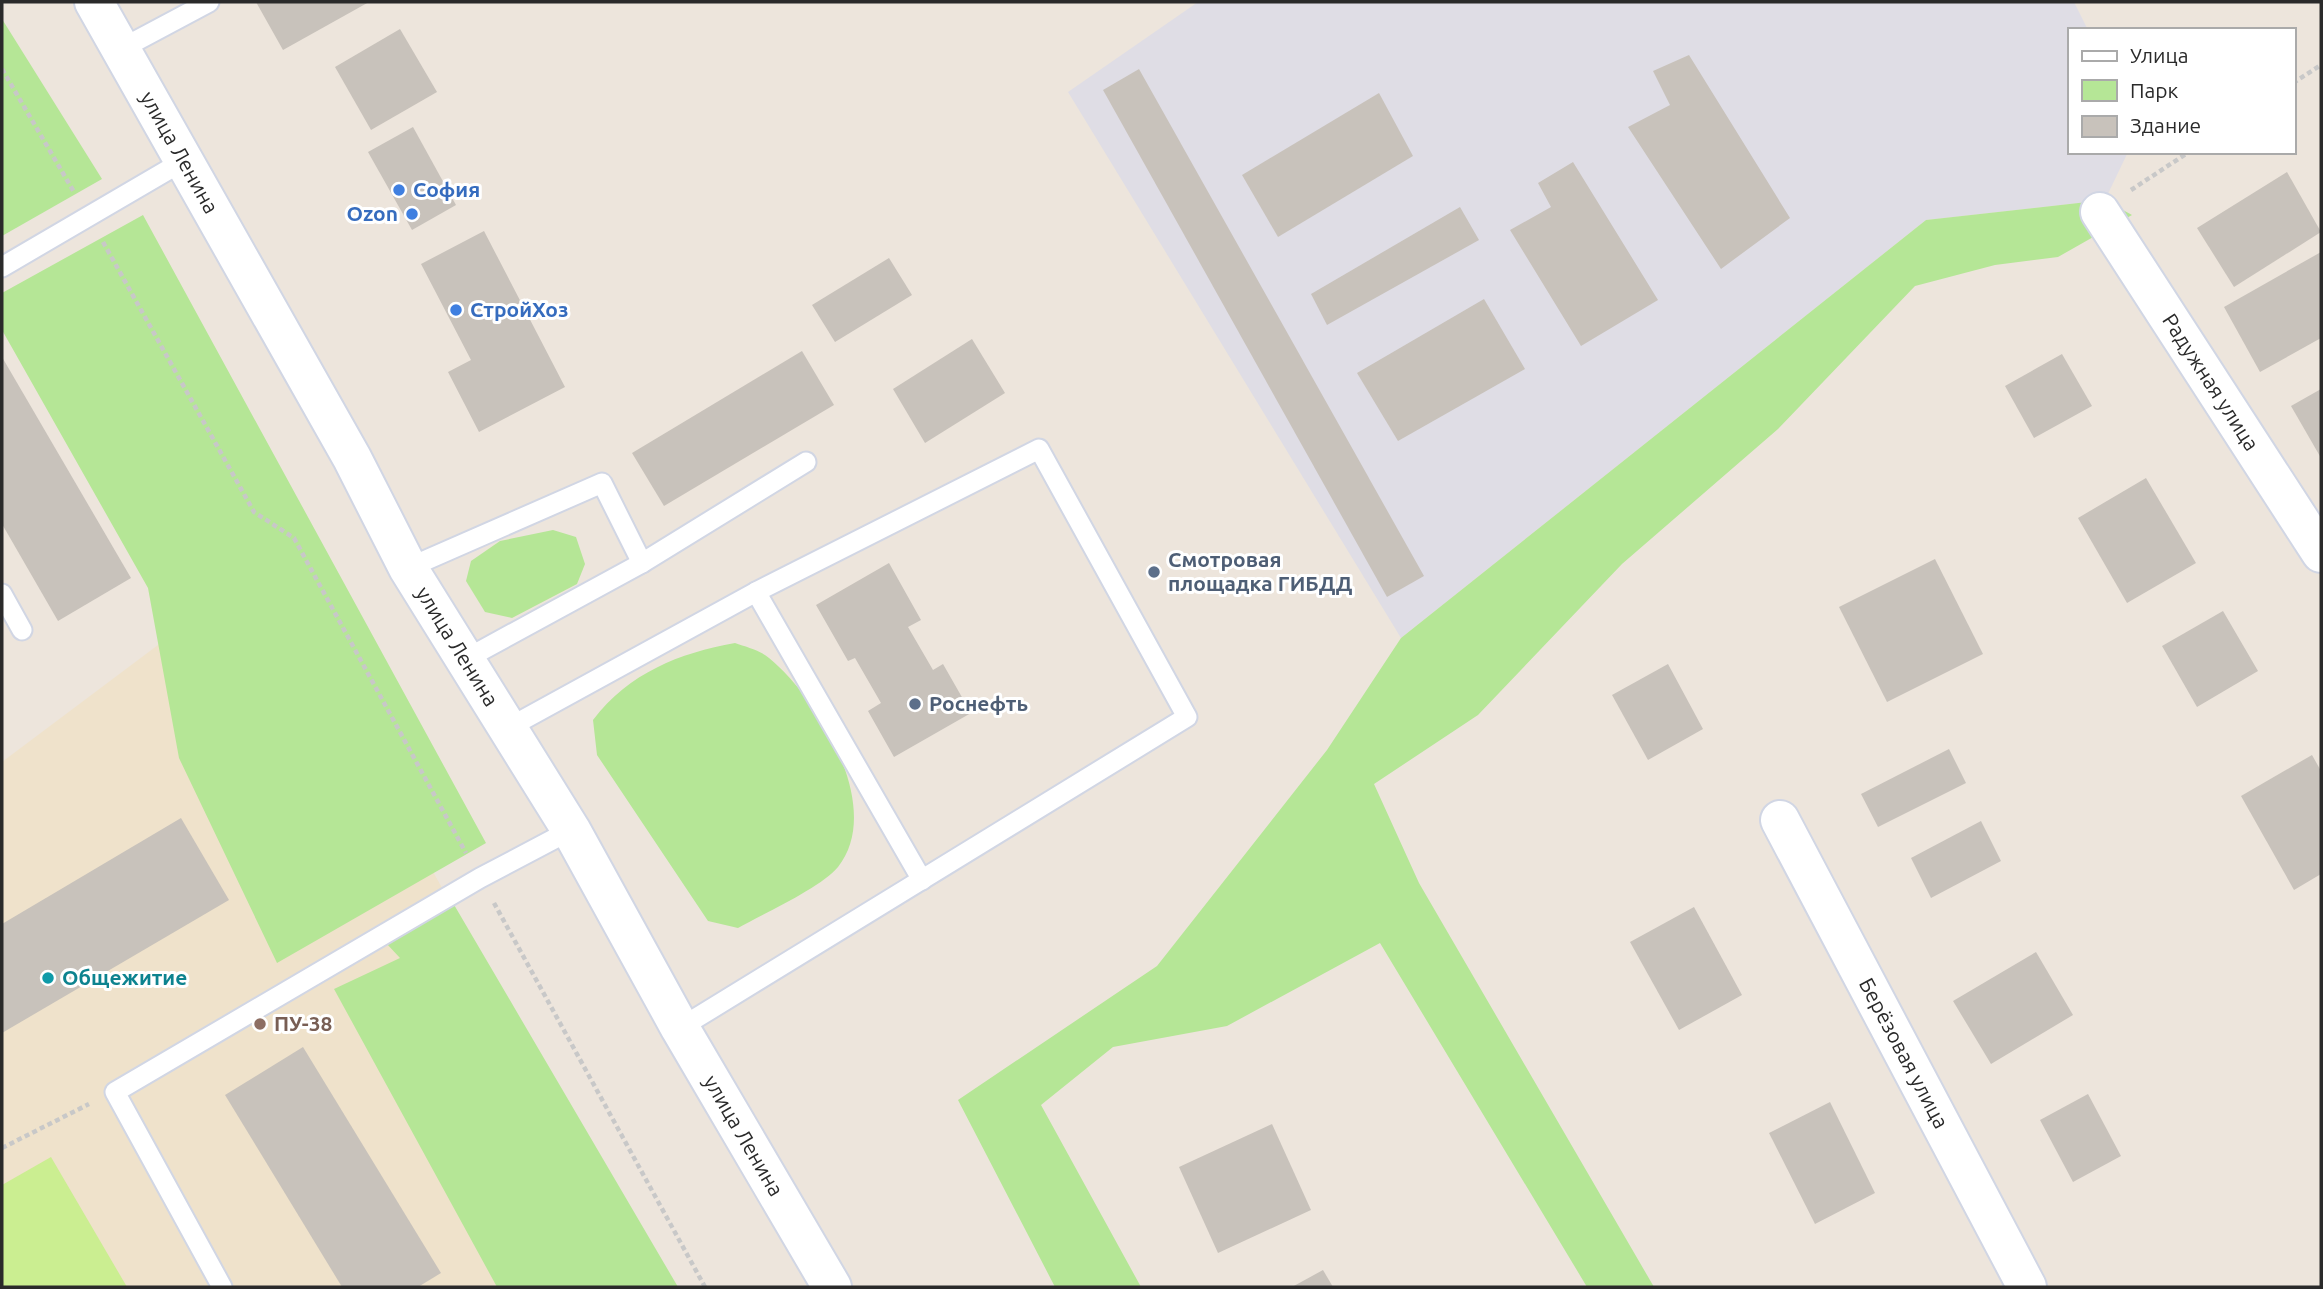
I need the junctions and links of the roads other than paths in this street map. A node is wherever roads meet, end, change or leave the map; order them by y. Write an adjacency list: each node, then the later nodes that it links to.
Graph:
1 (94, 2): 3 (main road, улица Ленина)
2 (209, 2): 3 (lane)
3 (119, 50): 4 (main road, улица Ленина)
4 (185, 160): 6 (lane); 10 (main road, улица Ленина)
5 (2100, 212): 8 (main road, Радужная улица)
6 (2, 267)
7 (806, 462): 9 (lane)
8 (2321, 553)
9 (642, 564): 10 (lane); 14 (lane)
10 (408, 568): 14 (main road, улица Ленина)
11 (756, 592): 15 (lane); 18 (lane); 18 (lane)
12 (2, 594): 13 (lane)
13 (22, 630)
14 (464, 660): 15 (main road, улица Ленина)
15 (508, 728): 17 (main road, улица Ленина)
16 (1780, 820): 22 (main road, Берёзовая улица)
17 (571, 830): 19 (main road, улица Ленина); 20 (lane)
18 (922, 880): 19 (lane)
19 (680, 1028): 21 (main road, улица Ленина)
20 (222, 1287)
21 (832, 1287)
22 (2027, 1287)

